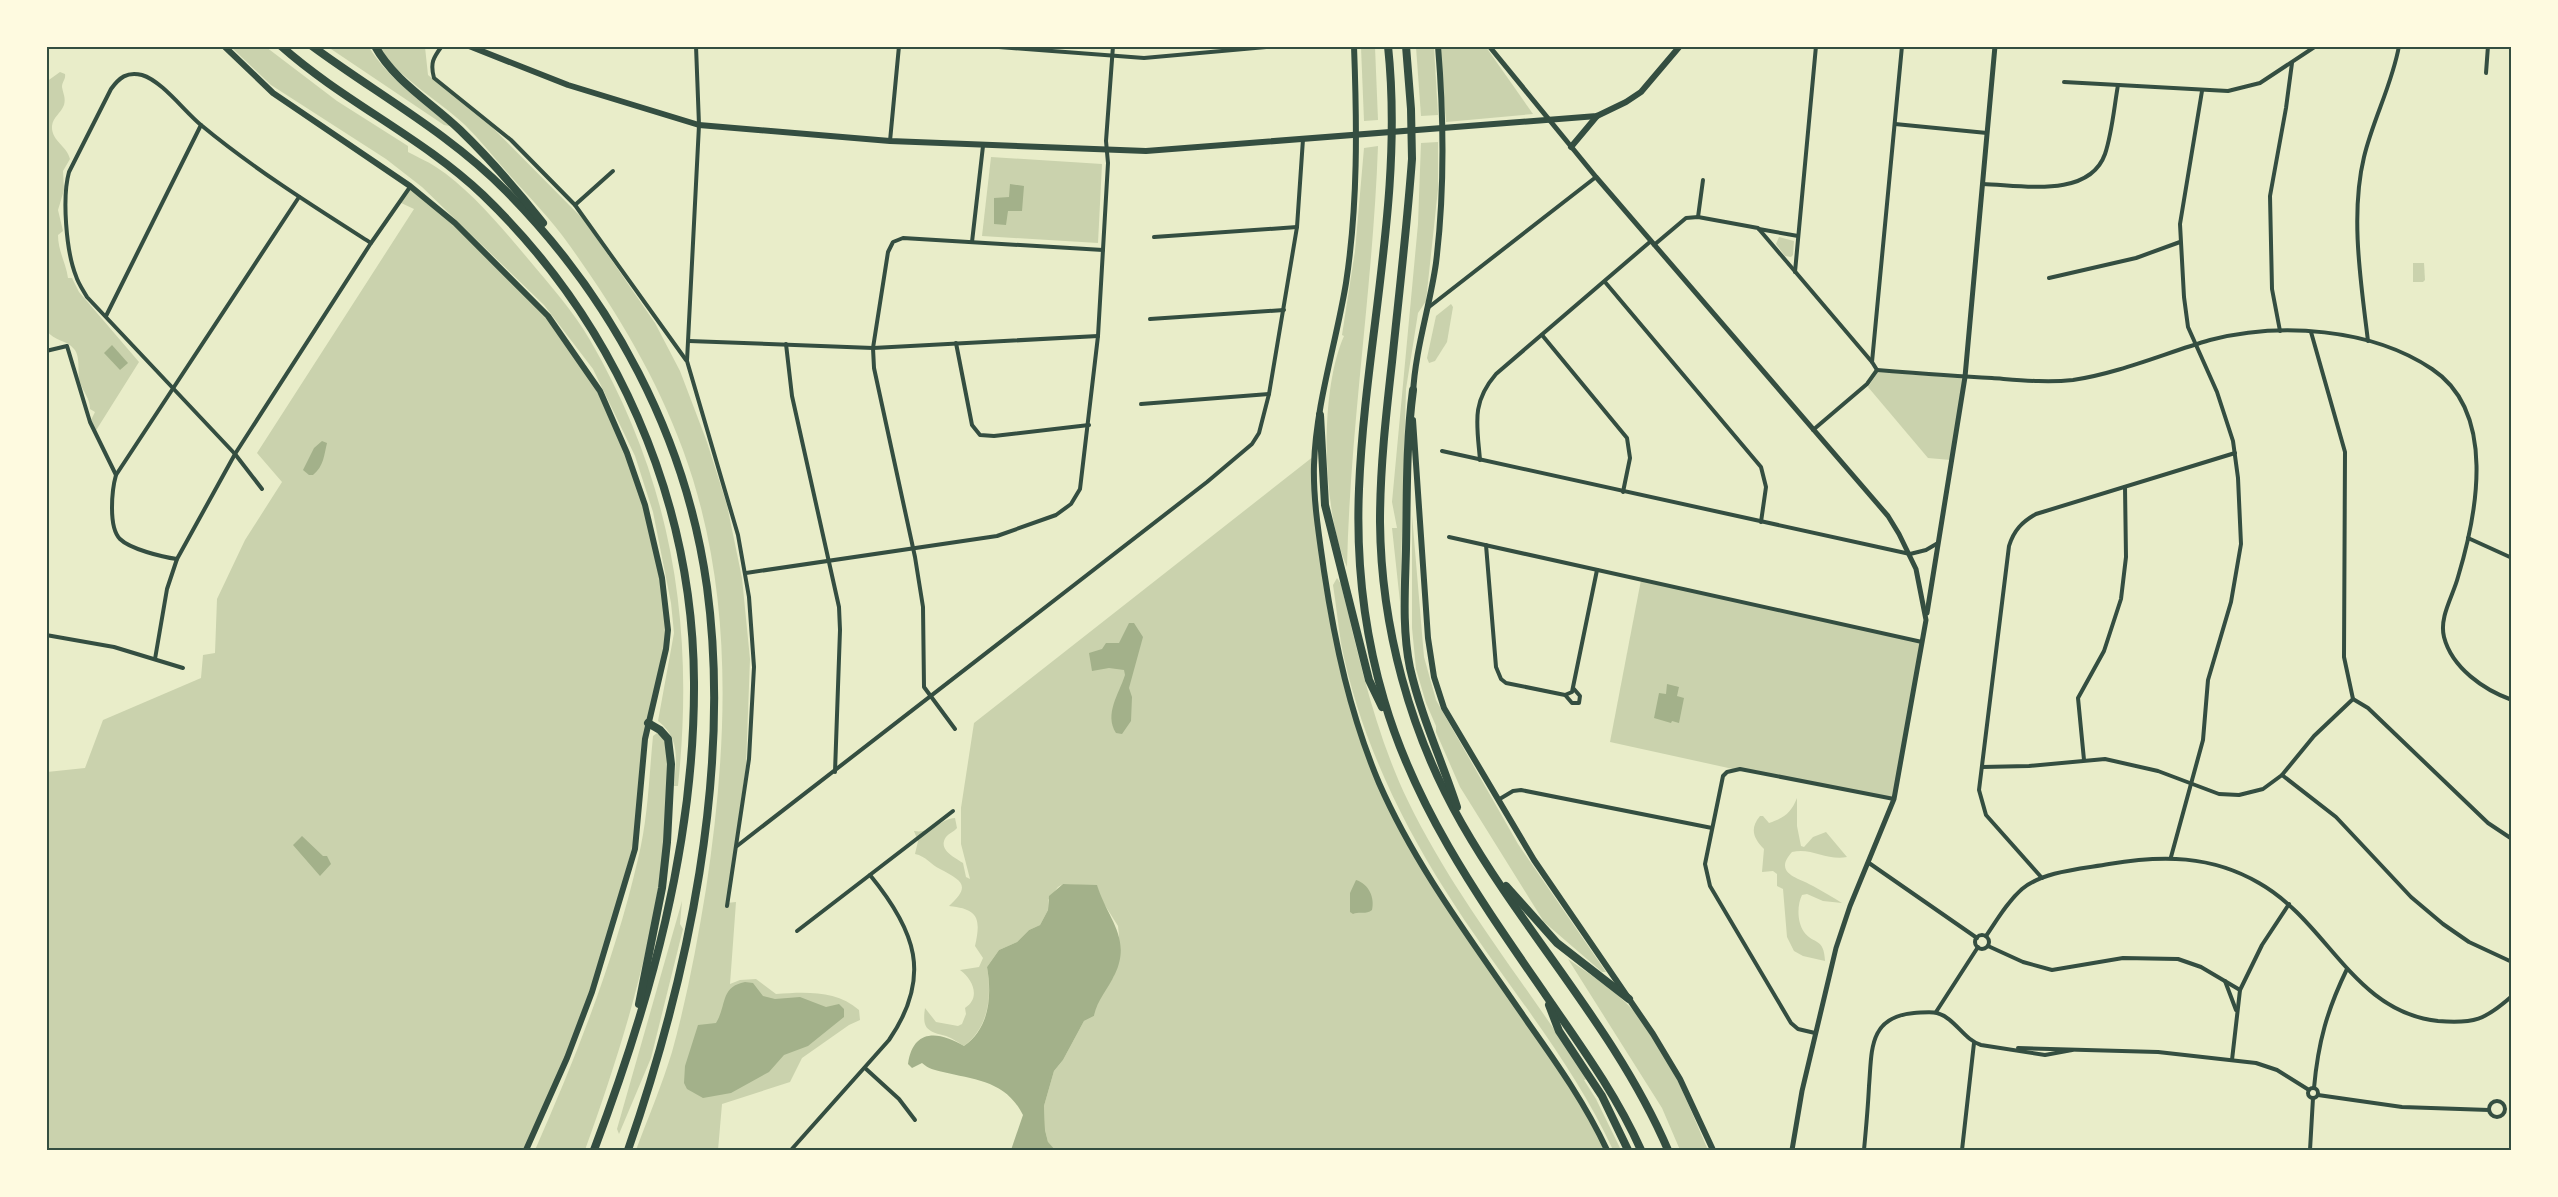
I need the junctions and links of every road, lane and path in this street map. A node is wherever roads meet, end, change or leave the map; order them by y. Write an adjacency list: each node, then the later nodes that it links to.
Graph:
1 (224, 46): 47 (main road)
2 (281, 46): 157 (highway)
3 (312, 46): 60 (highway)
4 (375, 46): 60 (highway)
5 (442, 46): 49 (street)
6 (468, 46): 34 (main road)
7 (696, 46): 34 (street)
8 (899, 46): 39 (street)
9 (986, 46): 24 (street)
10 (1113, 46): 24 (street)
11 (1277, 46): 24 (street)
12 (1354, 46): 37 (main road)
13 (1388, 46): 121 (highway)
14 (1406, 46): 131 (highway)
15 (1438, 46): 35 (main road)
16 (1489, 46): 31 (street)
17 (1680, 46): 30 (main road)
18 (1816, 46): 53 (street)
19 (1902, 46): 32 (street)
20 (1995, 46): 36 (street)
21 (2316, 46): 25 (street)
22 (2399, 46): 73 (street)
23 (2488, 46): 26 (street)
24 (1112, 57): 42 (street)
25 (2292, 63): 29 (street); 68 (street)
26 (2486, 73)
27 (2064, 82): 28 (street)
28 (2118, 85): 29 (street); 46 (street)
29 (2202, 91): 56 (street)
30 (1597, 116): 31 (main road); 41 (main road)
31 (1548, 119): 35 (main road); 41 (street)
32 (1895, 124): 36 (street); 80 (street)
33 (201, 125): 48 (street); 66 (street); 66 (street)
34 (699, 125): 39 (main road); 72 (street)
35 (1444, 127): 37 (main road); 64 (main road)
36 (1987, 133): 46 (street)
37 (1358, 135): 38 (main road); 87 (main road)
38 (1303, 139): 42 (main road); 51 (street)
39 (890, 141): 40 (main road)
40 (983, 146): 42 (main road); 55 (street)
41 (1570, 147): 44 (street)
42 (1107, 151): 59 (street)
43 (613, 171): 49 (street)
44 (1596, 177): 58 (street); 64 (street)
45 (1702, 180): 50 (street)
46 (1983, 184): 82 (street)
47 (410, 186): 57 (street); 120 (main road)
48 (299, 197): 57 (street); 84 (street)
49 (575, 205): 79 (street)
50 (1698, 218): 52 (street); 58 (street)
51 (1297, 227): 54 (street); 65 (street)
52 (1758, 228): 53 (street); 61 (street)
53 (1798, 236): 61 (street)
54 (1154, 237)
55 (972, 242): 59 (street); 77 (street)
56 (2180, 242): 62 (street); 76 (street)
57 (371, 243): 92 (street)
58 (1652, 243): 63 (street); 89 (street)
59 (1103, 250): 71 (street)
60 (571, 264): 167 (highway)
61 (1795, 272): 80 (street)
62 (2049, 278)
63 (1605, 282): 70 (street); 98 (street)
64 (1429, 307): 83 (main road)
65 (1284, 310): 67 (street); 85 (street)
66 (106, 316): 84 (street)
67 (1149, 320)
68 (2280, 331): 69 (street); 76 (street)
69 (2311, 332): 73 (street); 118 (street)
70 (1542, 335): 93 (street); 97 (street)
71 (1098, 336): 74 (street); 88 (street)
72 (688, 341): 75 (street); 79 (street)
73 (2368, 341): 100 (street)
74 (956, 343): 77 (street); 88 (street)
75 (786, 344): 77 (street); 107 (street)
76 (2196, 345): 82 (street); 91 (street)
77 (873, 348): 103 (street)
78 (46, 351): 94 (street)
79 (687, 361): 109 (street)
80 (1872, 362): 81 (street)
81 (1877, 370): 82 (street); 89 (street)
82 (1965, 377): 101 (street)
83 (1413, 390): 129 (main road); 131 (highway)
84 (174, 391): 92 (street); 94 (street)
85 (1269, 394): 86 (street); 117 (street)
86 (1141, 404)
87 (1320, 415): 121 (highway); 169 (main road)
88 (1089, 425): 103 (street)
89 (1813, 430): 104 (street)
90 (1442, 451): 93 (street)
91 (2235, 453): 95 (street); 127 (street)
92 (235, 454): 96 (street); 106 (street)
93 (1480, 460): 97 (street)
94 (116, 475): 106 (street)
95 (2125, 487): 123 (street); 124 (street)
96 (262, 489)
97 (1623, 492): 98 (street)
98 (1761, 522): 104 (street)
99 (1449, 537): 102 (street)
100 (2468, 538): 105 (street); 119 (street)
101 (1939, 543): 104 (street); 110 (street)
102 (1486, 545): 108 (street); 116 (street)
103 (914, 548): 107 (street); 117 (street)
104 (1910, 554): 110 (street)
105 (2511, 558)
106 (177, 559): 113 (street)
107 (829, 561): 109 (street); 125 (street)
108 (1597, 570): 112 (street); 115 (street)
109 (746, 573): 134 (street)
110 (1926, 620): 112 (street)
111 (46, 635): 113 (street)
112 (1922, 642): 128 (street)
113 (155, 659): 114 (street)
114 (183, 668)
115 (1574, 689): 116 (street); 116 (street)
116 (1565, 695)
117 (931, 697): 122 (street); 125 (street)
118 (2353, 699): 126 (street); 133 (street)
119 (2511, 700)
120 (648, 723): 157 (highway); 165 (main road)
121 (1392, 727): 150 (highway)
122 (955, 729)
123 (2084, 760): 124 (street); 127 (street)
124 (1982, 767): 139 (street)
125 (835, 772): 134 (street)
126 (2282, 776): 127 (street); 147 (street)
127 (2192, 784): 135 (street)
128 (1894, 799): 132 (street); 136 (street)
129 (1497, 800): 132 (street); 153 (main road)
130 (953, 811): 138 (street)
131 (1463, 825): 137 (highway)
132 (1712, 828): 156 (street)
133 (2511, 839)
134 (737, 846): 141 (street)
135 (2171, 857): 139 (street); 140 (street)
136 (1869, 863): 144 (street); 156 (street)
137 (1491, 870): 153 (highway); 172 (highway)
138 (870, 875): 142 (street); 160 (street)
139 (2042, 879): 143 (street)
140 (2289, 904): 148 (street); 151 (street)
141 (727, 906)
142 (797, 931)
143 (1986, 936): 144 (street); 145 (street)
144 (1977, 938): 146 (street)
145 (1988, 946): 146 (street); 149 (street)
146 (1978, 947): 154 (street)
147 (2511, 962)
148 (2347, 969): 152 (street); 161 (street)
149 (2225, 980): 151 (street); 155 (street)
150 (1542, 990): 170 (highway); 171 (highway)
151 (2240, 990): 155 (street)
152 (2511, 996)
153 (1629, 999): 173 (main road)
154 (1936, 1012): 158 (street); 175 (street)
155 (2237, 1013): 159 (street)
156 (1815, 1033): 174 (street)
157 (633, 1038): 166 (highway)
158 (1974, 1043): 159 (street); 176 (street)
159 (2232, 1060): 161 (street)
160 (865, 1068): 164 (street); 168 (street)
161 (2312, 1089): 162 (street); 162 (street)
162 (2315, 1096): 163 (street); 177 (street)
163 (2489, 1110): 163 (street)
164 (915, 1120)
165 (526, 1150)
166 (594, 1150)
167 (628, 1150)
168 (791, 1150)
169 (1607, 1150)
170 (1628, 1150)
171 (1641, 1150)
172 (1668, 1150)
173 (1713, 1150)
174 (1792, 1150)
175 (1864, 1150)
176 (1962, 1150)
177 (2310, 1150)

